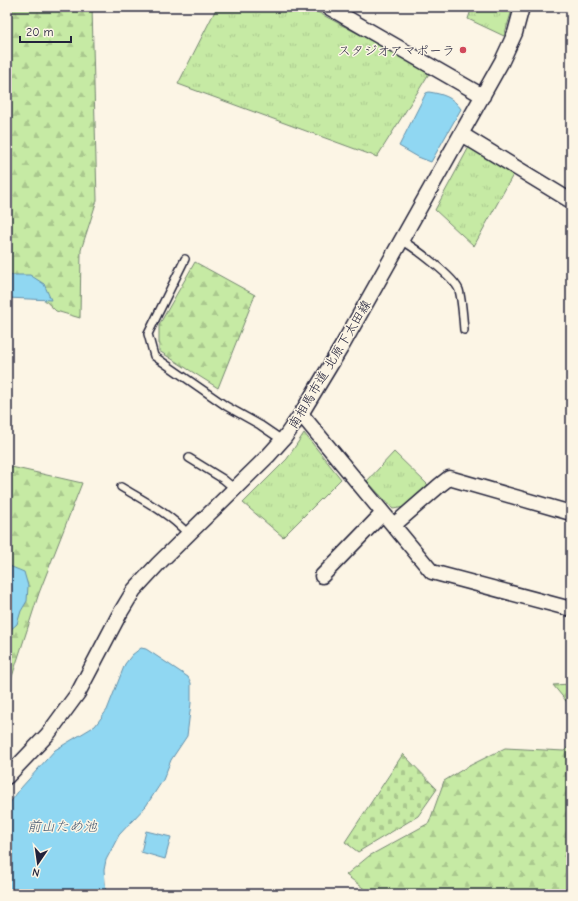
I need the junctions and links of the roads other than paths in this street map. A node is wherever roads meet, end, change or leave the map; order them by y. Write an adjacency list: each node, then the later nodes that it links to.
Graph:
1 (328, 7): 3 (street)
2 (522, 7): 3 (street, 南相馬市道 北原下太田線)
3 (483, 96): 4 (street, 南相馬市道 北原下太田線)
4 (461, 134): 5 (street); 6 (street, 南相馬市道 北原下太田線)
5 (571, 201)
6 (401, 240): 8 (lane); 9 (street, 南相馬市道 北原下太田線)
7 (185, 259): 10 (lane)
8 (464, 330)
9 (301, 414): 10 (street, 南相馬市道 北原下太田線); 14 (street)
10 (282, 440): 13 (street, 南相馬市道 北原下太田線)
11 (189, 458): 13 (lane)
12 (121, 488): 17 (lane)
13 (235, 489): 17 (street, 南相馬市道 北原下太田線)
14 (383, 513): 16 (street); 18 (street)
15 (571, 513): 16 (street)
16 (394, 525): 19 (street)
17 (188, 534): 20 (street, 南相馬市道 北原下太田線)
18 (322, 576)
19 (571, 609)
20 (7, 777)

